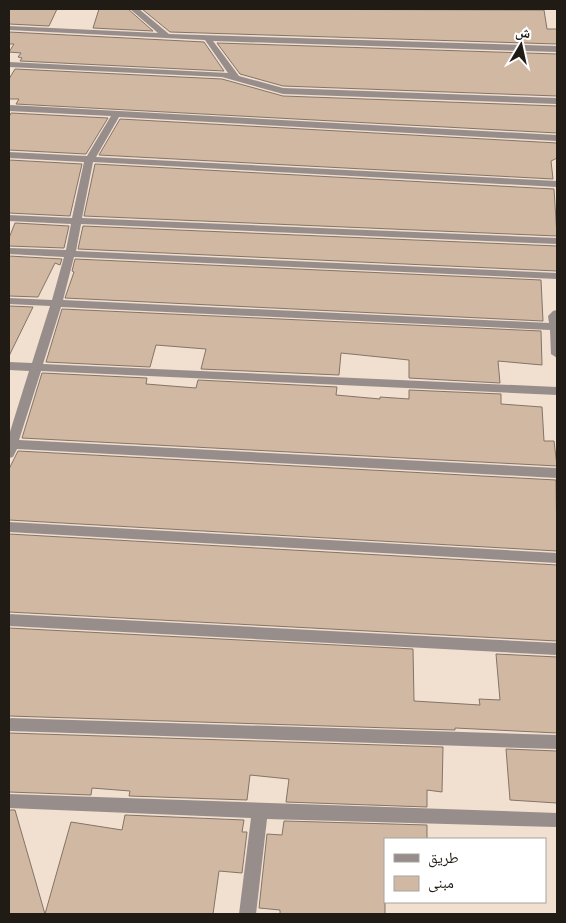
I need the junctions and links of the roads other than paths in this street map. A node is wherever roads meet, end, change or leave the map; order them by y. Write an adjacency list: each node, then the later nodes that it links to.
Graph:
1 (134, 9): 3 (street)
2 (9, 28): 3 (street)
3 (167, 36): 4 (street)
4 (207, 38): 5 (street); 7 (street)
5 (557, 49)
6 (9, 64): 7 (street)
7 (236, 78): 8 (street)
8 (557, 101)
9 (9, 108): 10 (street)
10 (117, 114): 11 (street); 13 (street)
11 (557, 138)
12 (9, 155): 13 (street)
13 (89, 160): 14 (street); 16 (street)
14 (557, 184)
15 (9, 218): 16 (street)
16 (77, 221): 17 (street); 19 (street)
17 (557, 242)
18 (9, 251): 19 (street)
19 (70, 254): 20 (street); 22 (street)
20 (557, 276)
21 (9, 302): 22 (street)
22 (56, 304): 24 (street); 27 (street)
23 (557, 313): 24 (street)
24 (555, 327): 25 (street)
25 (557, 354)
26 (9, 366): 27 (street)
27 (36, 367): 28 (street); 29 (street)
28 (557, 391)
29 (10, 447): 30 (street)
30 (557, 473)
31 (9, 527): 32 (street)
32 (557, 558)
33 (9, 620): 34 (street)
34 (557, 649)
35 (9, 724): 36 (street)
36 (557, 742)
37 (9, 800): 38 (street)
38 (260, 811): 39 (street); 40 (street)
39 (557, 820)
40 (247, 914)

